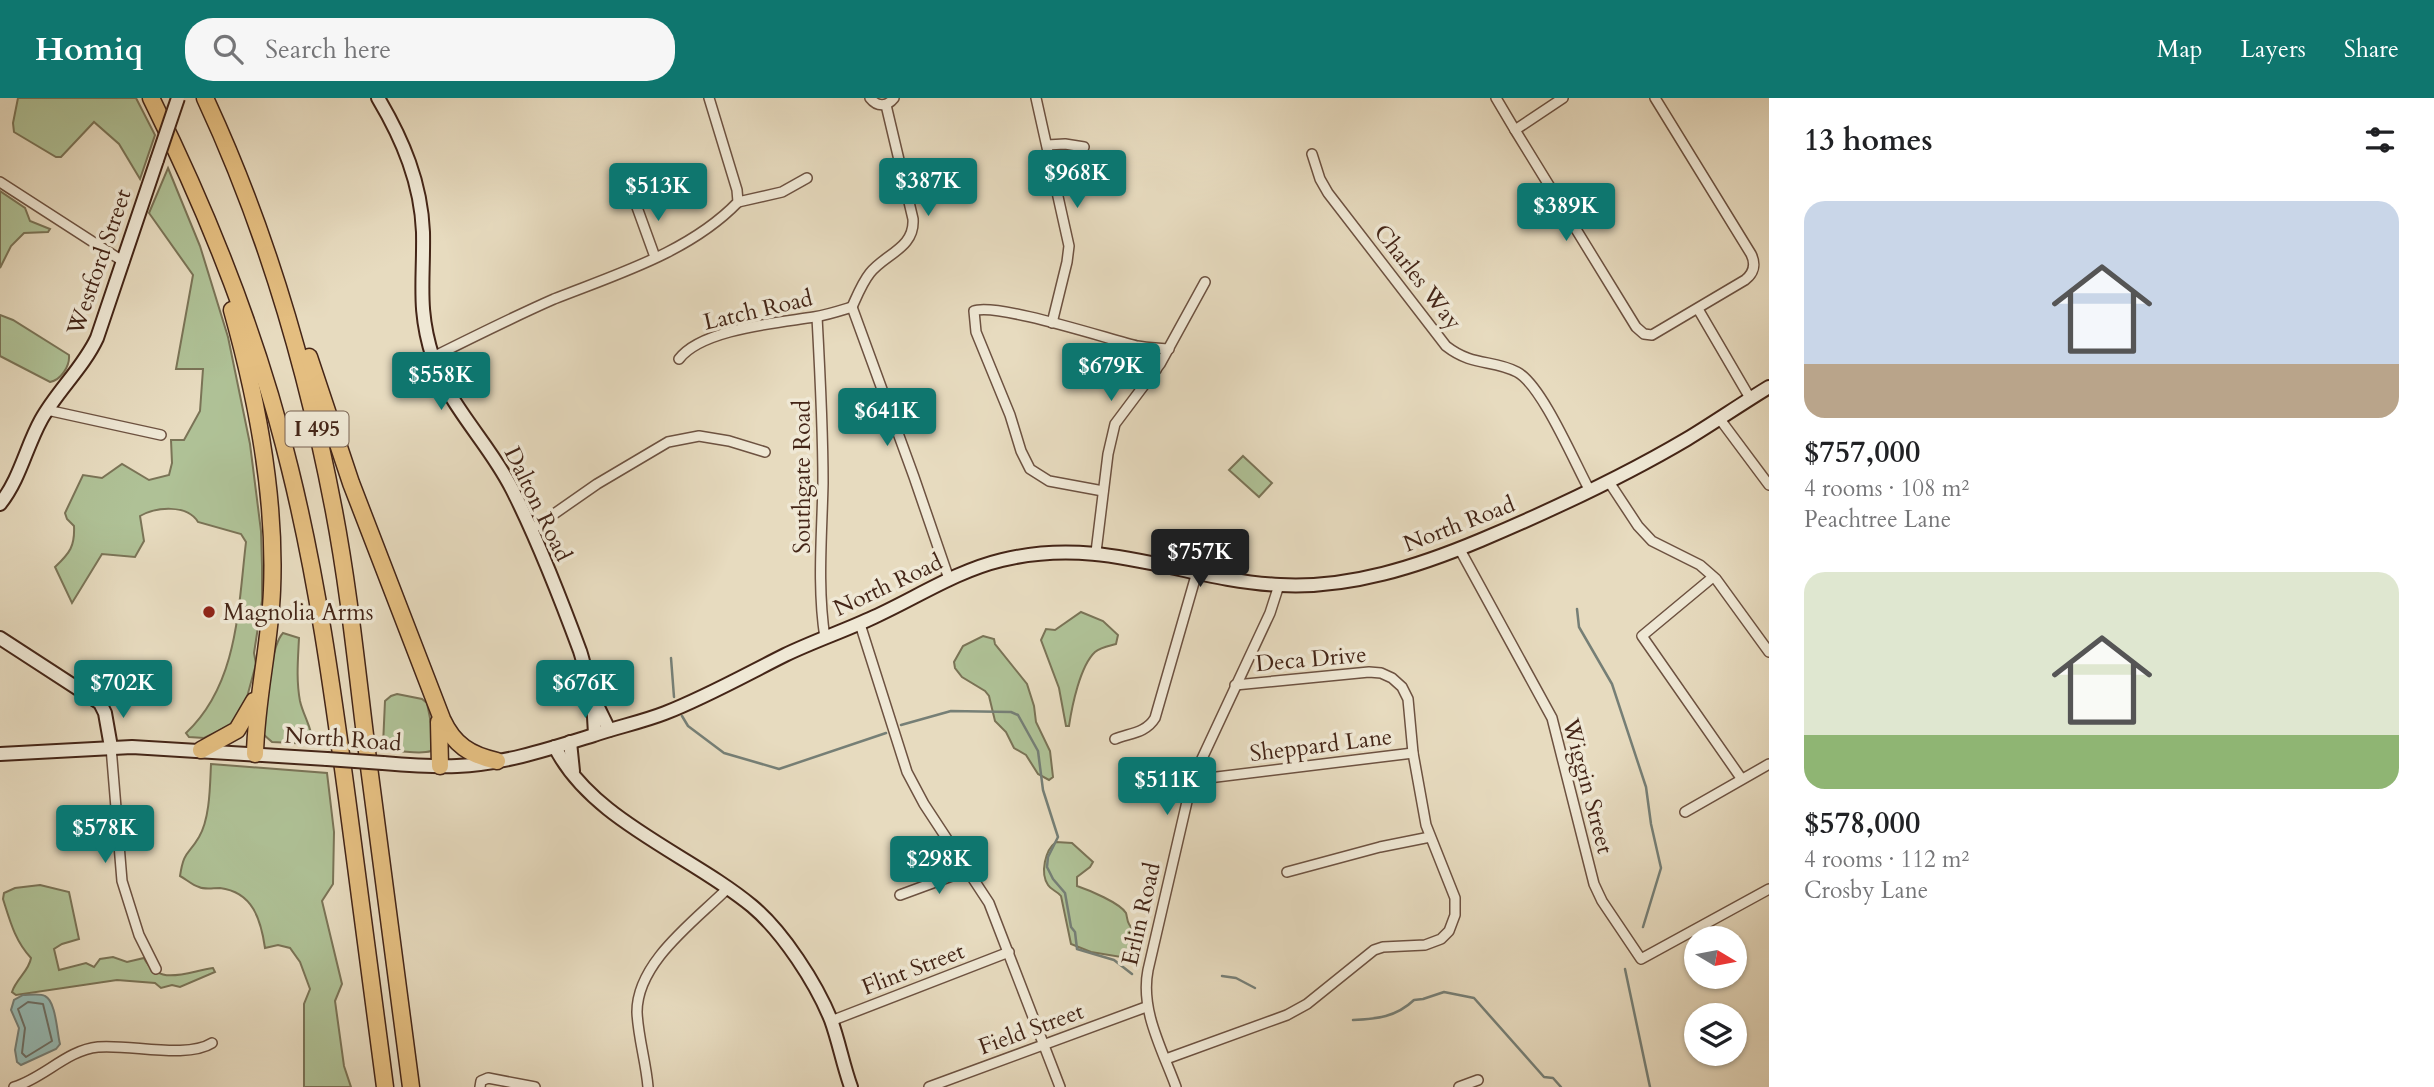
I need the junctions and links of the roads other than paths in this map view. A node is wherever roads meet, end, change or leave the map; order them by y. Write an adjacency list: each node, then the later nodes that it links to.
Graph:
1 (151, 98): 20 (highway, I 495)
2 (178, 98): 23 (main road, Westford Street, bridge)
3 (205, 98): 21 (highway, I 495)
4 (378, 98): 31 (main road, Dalton Road)
5 (709, 98): 19 (street)
6 (870, 98): 11 (street)
7 (1036, 98): 13 (street)
8 (1496, 98): 12 (street)
9 (1563, 98): 12 (street)
10 (1655, 98): 26 (street)
11 (890, 101): 25 (street)
12 (1515, 130): 26 (street)
13 (1047, 145): 14 (street); 28 (street)
14 (1084, 147)
15 (1312, 154): 43 (street, Charles Way)
16 (807, 178): 19 (street)
17 (0, 182): 23 (street)
18 (634, 199): 22 (street)
19 (738, 202): 22 (street)
20 (205, 214): 56 (highway); 92 (highway, I 495)
21 (254, 216): 59 (highway); 93 (highway, I 495)
22 (655, 257): 31 (street)
23 (124, 262): 36 (main road, Westford Street)
24 (1205, 282): 30 (street)
25 (852, 307): 27 (street, Latch Road); 50 (street)
26 (1698, 309): 35 (street)
27 (817, 317): 32 (street, Latch Road); 54 (street, Southgate Road)
28 (1052, 323): 29 (street); 42 (street)
29 (1139, 347): 30 (street); 33 (street)
30 (1169, 349): 33 (street)
31 (433, 357): 45 (main road, Dalton Road)
32 (679, 359)
33 (1156, 370): 42 (street)
34 (1769, 387): 35 (main road, North Road)
35 (1750, 398): 37 (main road, North Road)
36 (47, 410): 38 (street); 44 (main road, Westford Street)
37 (1719, 418): 40 (main road, North Road); 41 (street)
38 (161, 435)
39 (765, 452): 45 (street)
40 (1609, 481): 43 (main road, North Road); 49 (street)
41 (1769, 485)
42 (1103, 491): 47 (street)
43 (1590, 491): 46 (main road, North Road)
44 (0, 504)
45 (531, 530): 58 (main road, Dalton Road)
46 (1459, 548): 51 (main road, North Road); 81 (street, Wiggin Street)
47 (1096, 552): 48 (main road, North Road); 50 (main road, North Road)
48 (1197, 572): 51 (main road, North Road); 62 (street)
49 (1713, 577): 55 (street); 74 (street)
50 (948, 579): 52 (main road, North Road)
51 (1279, 585): 57 (street, Erlin Road)
52 (859, 624): 54 (main road, North Road); 78 (street)
53 (0, 638): 64 (main road)
54 (825, 638): 60 (main road, North Road)
55 (1769, 652)
56 (263, 668): 66 (highway); 69 (highway)
57 (1235, 685): 67 (street, Deca Drive); 75 (street, Erlin Road)
58 (593, 696): 60 (main road, Dalton Road); 61 (main road, Dalton Road)
59 (436, 705): 70 (highway); 72 (highway)
60 (609, 730): 61 (main road, North Road)
61 (595, 734): 63 (main road, North Road)
62 (1115, 739)
63 (570, 742): 65 (main road, North Road); 73 (main road)
64 (111, 747): 66 (main road, North Road); 68 (main road, North Road); 84 (street)
65 (555, 747): 70 (main road, North Road); 73 (main road)
66 (201, 750): 69 (main road, North Road)
67 (1413, 753): 75 (street, Sheppard Lane); 77 (street)
68 (0, 754)
69 (256, 754): 72 (main road, North Road, bridge)
70 (497, 761): 72 (main road, North Road)
71 (1769, 764): 74 (street)
72 (440, 766)
73 (573, 771): 80 (main road)
74 (1741, 778): 76 (street)
75 (1192, 780): 85 (street, Erlin Road)
76 (1685, 812)
77 (1430, 837): 79 (street); 89 (street)
78 (968, 870): 82 (street); 83 (street)
79 (1287, 872)
80 (728, 888): 86 (main road); 96 (street)
81 (1769, 890)
82 (900, 895)
83 (1009, 952): 86 (street, Flint Street); 88 (street)
84 (156, 969)
85 (1146, 1007): 88 (street, Field Street); 89 (street, Erlin Road)
86 (831, 1021): 97 (main road)
87 (212, 1043): 91 (street)
88 (1044, 1045): 98 (street, Field Street); 99 (street)
89 (1166, 1059): 100 (street, Erlin Road)
90 (1478, 1080): 101 (street)
91 (14, 1087)
92 (385, 1087)
93 (411, 1087)
94 (480, 1087): 95 (street)
95 (535, 1087)
96 (648, 1087)
97 (850, 1087)
98 (929, 1087)
99 (1060, 1087)
100 (1176, 1087)
101 (1459, 1087)

